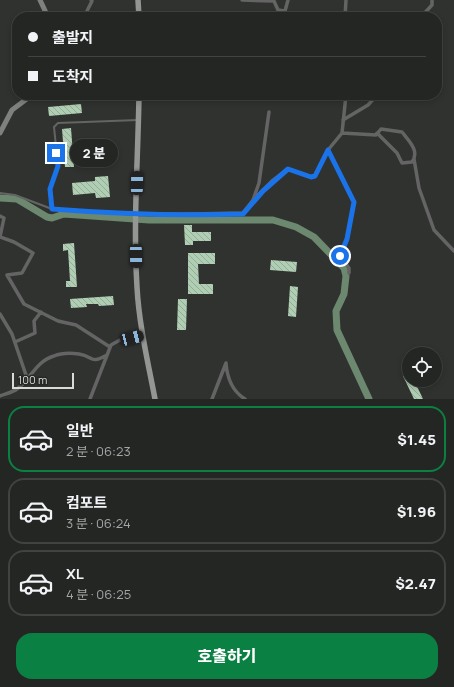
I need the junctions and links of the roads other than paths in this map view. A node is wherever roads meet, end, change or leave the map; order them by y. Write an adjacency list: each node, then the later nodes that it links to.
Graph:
1 (40, 0): 8 (street)
2 (91, 0): 9 (street)
3 (138, 0): 10 (main road)
4 (242, 0): 5 (street)
5 (288, 0)
6 (346, 0): 11 (street)
7 (432, 0): 12 (street)
8 (46, 12)
9 (86, 12)
10 (139, 12)
11 (345, 12)
12 (426, 12)
13 (25, 100): 21 (street)
14 (139, 100): 18 (main road)
15 (345, 100): 19 (street)
16 (372, 100): 19 (street)
17 (269, 112): 26 (street)
18 (138, 120): 27 (lane); 28 (main road)
19 (343, 120): 20 (street)
20 (342, 132): 22 (street); 23 (street)
21 (0, 133)
22 (377, 133): 24 (street); 24 (street)
23 (328, 150): 26 (street); 32 (street)
24 (414, 159): 31 (street)
25 (0, 193): 27 (lane)
26 (253, 200): 28 (street)
27 (52, 209): 28 (lane)
28 (136, 215): 35 (main road)
29 (0, 216): 30 (street)
30 (0, 237): 33 (street)
31 (454, 250)
32 (349, 273)
33 (41, 312): 36 (street); 37 (street)
34 (0, 314): 36 (street)
35 (143, 335): 37 (street); 42 (main road)
36 (15, 342): 39 (street)
37 (110, 348): 38 (street)
38 (107, 355): 39 (street); 41 (street)
39 (27, 378): 40 (street)
40 (0, 396)
41 (90, 399)
42 (155, 399)
43 (212, 399): 44 (street)
44 (245, 399)

